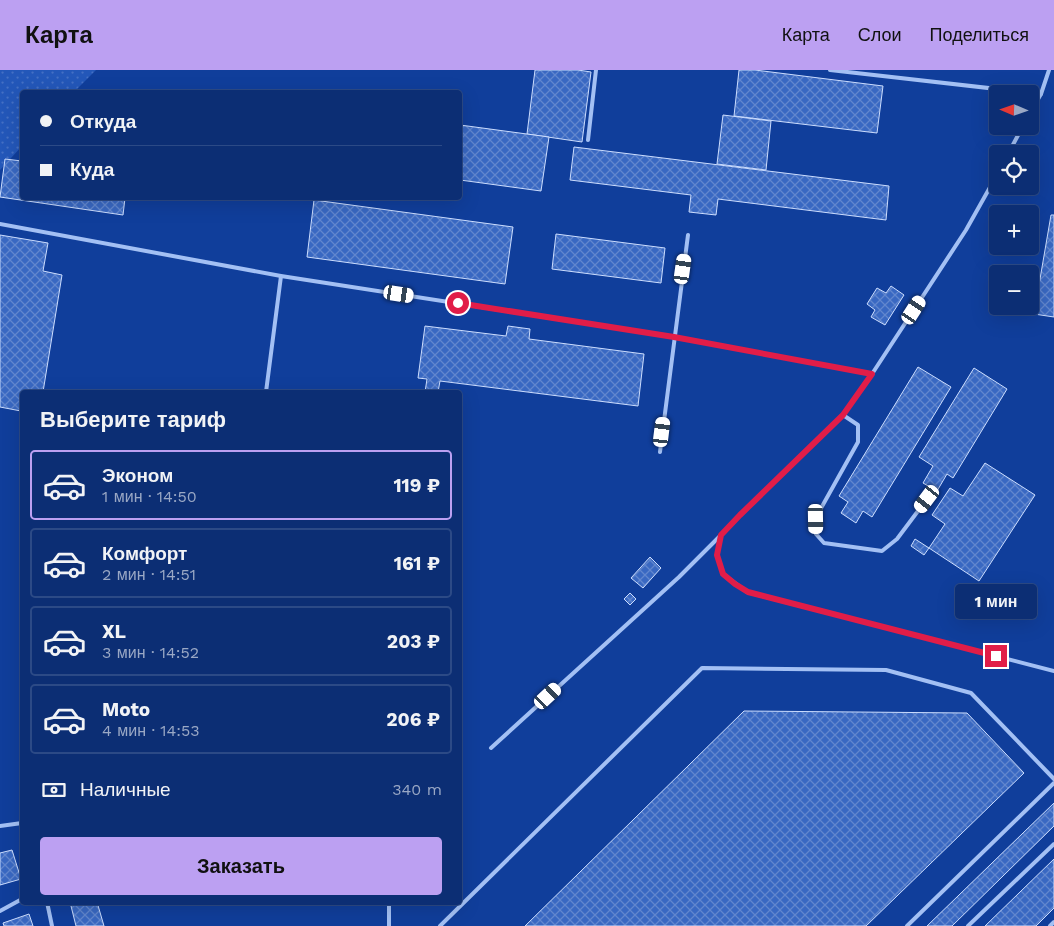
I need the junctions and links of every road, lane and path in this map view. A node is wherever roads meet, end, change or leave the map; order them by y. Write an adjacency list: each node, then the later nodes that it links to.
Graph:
1 (596, 70): 5 (lane)
2 (830, 70): 4 (lane)
3 (1049, 70): 4 (lane)
4 (1040, 94)
5 (588, 140)
6 (989, 189): 11 (lane)
7 (0, 224): 9 (lane)
8 (688, 235): 10 (lane)
9 (281, 276): 10 (lane); 12 (lane)
10 (674, 337): 11 (lane); 14 (lane)
11 (872, 374): 13 (lane)
12 (266, 390)
13 (843, 415): 15 (lane); 16 (lane)
14 (660, 452)
15 (927, 499)
16 (721, 535): 17 (lane); 18 (lane)
17 (1054, 671)
18 (491, 748)
19 (1054, 779): 25 (lane)
20 (1054, 783): 34 (lane)
21 (20, 823): 22 (lane)
22 (0, 826)
23 (1054, 844): 35 (lane)
24 (20, 900): 29 (lane)
25 (462, 904)
26 (47, 905): 31 (lane)
27 (389, 905): 32 (lane)
28 (461, 905): 33 (lane)
29 (0, 911)
30 (1054, 922): 36 (lane)
31 (52, 926)
32 (389, 926)
33 (440, 926)
34 (906, 926)
35 (968, 926)
36 (1050, 926)

